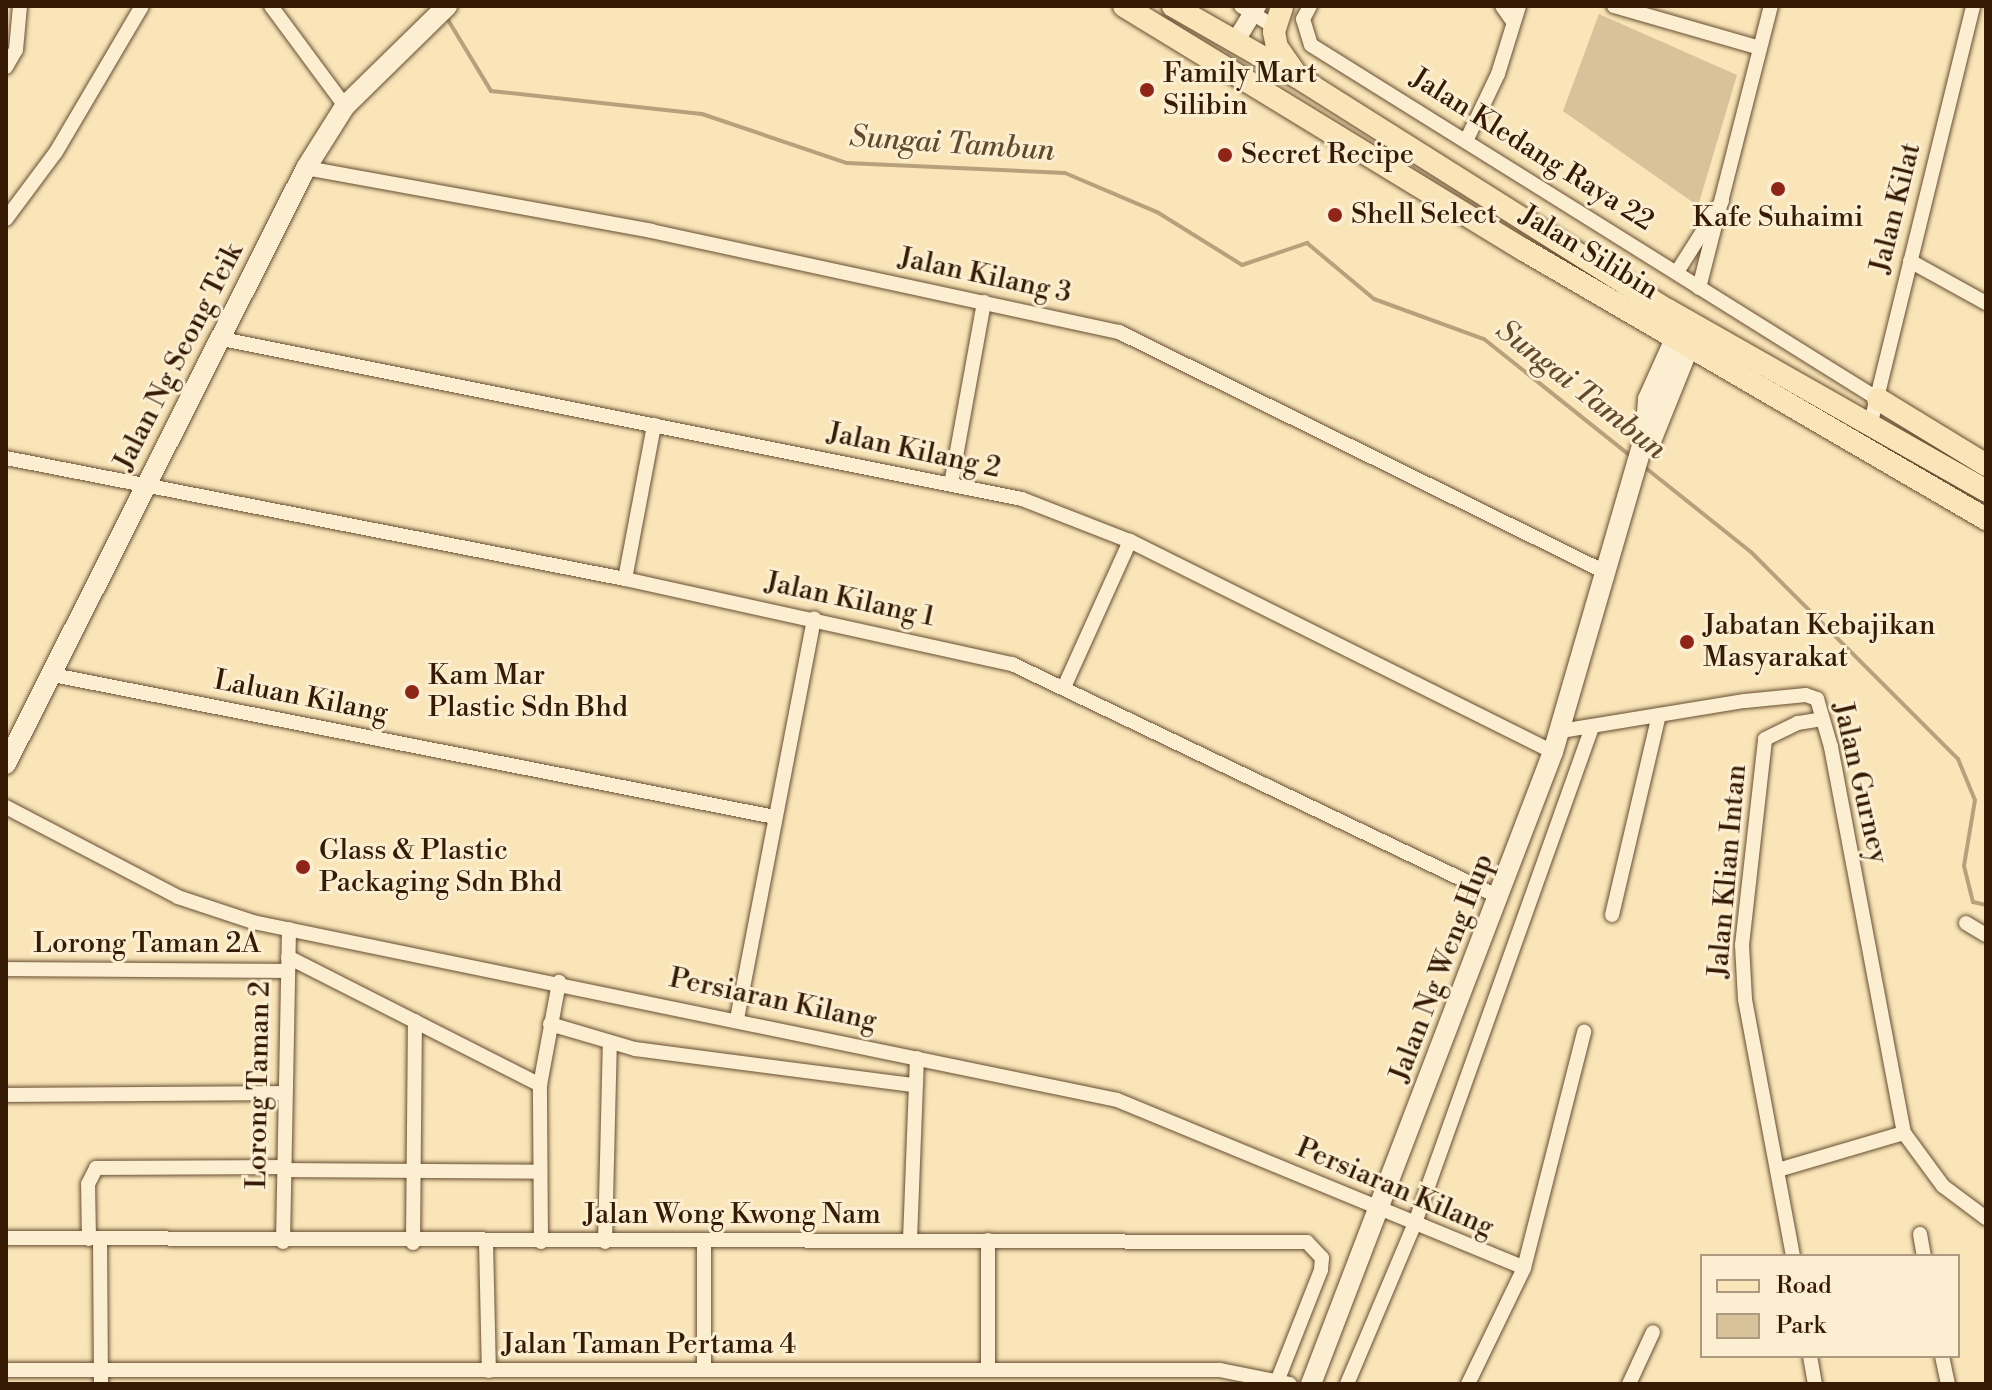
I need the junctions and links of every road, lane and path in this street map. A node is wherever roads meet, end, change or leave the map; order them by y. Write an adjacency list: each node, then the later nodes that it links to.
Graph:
1 (20, 6): 20 (street)
2 (142, 6): 27 (street)
3 (271, 6): 22 (street)
4 (447, 6): 22 (main road, Jalan Ng Seong Teik)
5 (1124, 6): 24 (main road, Jalan Silibin)
6 (1147, 6): 19 (main road)
7 (1173, 6): 19 (main road, Jalan Silibin)
8 (1502, 6): 17 (street)
9 (1519, 6): 17 (street)
10 (1614, 6): 14 (street)
11 (1771, 6): 18 (street)
12 (1973, 6): 28 (street, Jalan Kilat)
13 (1250, 8): 16 (street); 19 (street)
14 (1658, 11): 18 (street)
15 (1306, 12): 23 (street, Jalan Kledang Raya 22)
16 (1279, 13): 19 (street); 21 (main road)
17 (1513, 22): 23 (street)
18 (1760, 48): 26 (street)
19 (1240, 50): 21 (main road, Jalan Silibin); 24 (main road)
20 (6, 67)
21 (1299, 78): 34 (main road, Jalan Silibin)
22 (345, 106): 25 (main road, Jalan Ng Seong Teik)
23 (1467, 139): 29 (street, Jalan Kledang Raya 22)
24 (1388, 166): 34 (main road, Jalan Silibin)
25 (306, 168): 31 (street, Jalan Kilang 3); 33 (main road, Jalan Ng Seong Teik)
26 (1722, 201): 29 (street); 30 (street)
27 (6, 219)
28 (1910, 261): 32 (street); 35 (street, Jalan Kilat)
29 (1677, 272): 30 (street, Jalan Kledang Raya 22)
30 (1699, 288): 35 (street, Jalan Kledang Raya 22)
31 (984, 302): 41 (street); 46 (street, Jalan Kilang 3)
32 (1986, 303)
33 (217, 338): 37 (street, Jalan Kilang 2); 42 (main road, Jalan Ng Seong Teik)
34 (1687, 338): 36 (main road, Jalan Silibin); 40 (main road, Jalan Silibin); 46 (main road, Jalan Ng Weng Hup)
35 (1878, 399): 36 (street, Jalan Kilat); 39 (main road)
36 (1871, 422): 40 (main road); 43 (main road, Jalan Silibin)
37 (654, 425): 41 (street, Jalan Kilang 2); 47 (street)
38 (6, 458): 42 (street, Jalan Kilang 1)
39 (1986, 465)
40 (1906, 472): 44 (main road, Jalan Silibin)
41 (951, 484): 45 (street, Jalan Kilang 2)
42 (145, 487): 47 (street, Jalan Kilang 1); 49 (main road, Jalan Ng Seong Teik)
43 (1986, 491)
44 (1986, 519)
45 (1130, 541): 50 (street); 55 (street, Jalan Kilang 2)
46 (1608, 570): 54 (main road, Jalan Ng Weng Hup)
47 (625, 579): 48 (street, Jalan Kilang 1)
48 (814, 618): 50 (street, Jalan Kilang 1); 58 (street)
49 (53, 675): 56 (main road, Jalan Ng Seong Teik); 58 (street, Laluan Kilang)
50 (1065, 685): 59 (street, Jalan Kilang 1)
51 (1659, 715): 52 (street, Jalan Gurney); 53 (street, Jalan Gurney); 60 (street)
52 (1822, 719): 77 (street, Jalan Gurney); 80 (street, Jalan Klian Intan)
53 (1591, 730): 54 (street, Jalan Gurney); 84 (street)
54 (1561, 731): 55 (main road, Jalan Ng Weng Hup)
55 (1553, 752): 59 (main road, Jalan Ng Weng Hup)
56 (6, 764)
57 (6, 807): 62 (street, Persiaran Kilang)
58 (775, 817): 67 (street)
59 (1499, 897): 82 (main road, Jalan Ng Weng Hup)
60 (1612, 915)
61 (1966, 923): 63 (street)
62 (289, 929): 64 (street, Lorong Taman 2); 66 (street, Persiaran Kilang)
63 (1986, 935)
64 (288, 964): 65 (street, Lorong Taman 2A); 68 (street); 75 (street, Lorong Taman 2)
65 (6, 969)
66 (559, 982): 67 (street, Persiaran Kilang); 69 (street)
67 (737, 1019): 72 (street, Persiaran Kilang)
68 (415, 1021): 73 (street); 79 (street)
69 (550, 1024): 71 (street); 73 (street)
70 (1584, 1032): 98 (street)
71 (610, 1043): 74 (street); 93 (street)
72 (917, 1058): 74 (street); 82 (street, Persiaran Kilang)
73 (540, 1085): 81 (street)
74 (913, 1085): 88 (street)
75 (285, 1093): 76 (street); 78 (street, Lorong Taman 2)
76 (6, 1095)
77 (1904, 1133): 80 (street); 83 (street)
78 (284, 1168): 79 (street); 87 (street); 90 (street, Lorong Taman 2)
79 (414, 1170): 81 (street); 94 (street)
80 (1778, 1170): 96 (street, Jalan Klian Intan)
81 (540, 1172): 92 (street)
82 (1380, 1209): 84 (street, Persiaran Kilang); 112 (main road, Jalan Ng Weng Hup)
83 (1986, 1218)
84 (1415, 1223): 98 (street, Persiaran Kilang); 113 (street)
85 (1920, 1234): 97 (street)
86 (6, 1238): 87 (street, Jalan Wong Kwong Nam)
87 (95, 1239): 90 (street, Jalan Wong Kwong Nam); 109 (street)
88 (910, 1240): 89 (street, Jalan Wong Kwong Nam); 95 (street, Jalan Wong Kwong Nam)
89 (988, 1240): 104 (street); 111 (street, Jalan Wong Kwong Nam)
90 (283, 1242): 94 (street, Jalan Wong Kwong Nam)
91 (486, 1242): 92 (street, Jalan Wong Kwong Nam); 94 (street, Jalan Wong Kwong Nam); 105 (street)
92 (541, 1242): 93 (street, Jalan Wong Kwong Nam)
93 (605, 1242): 95 (street, Jalan Wong Kwong Nam)
94 (413, 1243)
95 (704, 1243): 103 (street)
96 (1793, 1254)
97 (1924, 1254)
98 (1524, 1268): 114 (street)
99 (1653, 1332): 115 (street)
100 (1810, 1358): 116 (street)
101 (1942, 1358): 117 (street)
102 (6, 1370): 109 (street, Jalan Taman Pertama 4)
103 (704, 1370): 106 (street, Jalan Taman Pertama 4); 107 (street, Jalan Taman Pertama 4)
104 (988, 1370): 107 (street, Jalan Taman Pertama 4); 108 (street, Jalan Taman Pertama 4)
105 (489, 1371): 106 (street, Jalan Taman Pertama 4); 110 (street, Jalan Taman Pertama 4)
106 (615, 1377)
107 (846, 1377)
108 (1088, 1377): 111 (street, Jalan Taman Pertama 4)
109 (101, 1378): 110 (street, Jalan Taman Pertama 4)
110 (234, 1378)
111 (1284, 1382)
112 (1311, 1384)
113 (1347, 1384)
114 (1468, 1384)
115 (1629, 1384)
116 (1815, 1384)
117 (1948, 1384)

